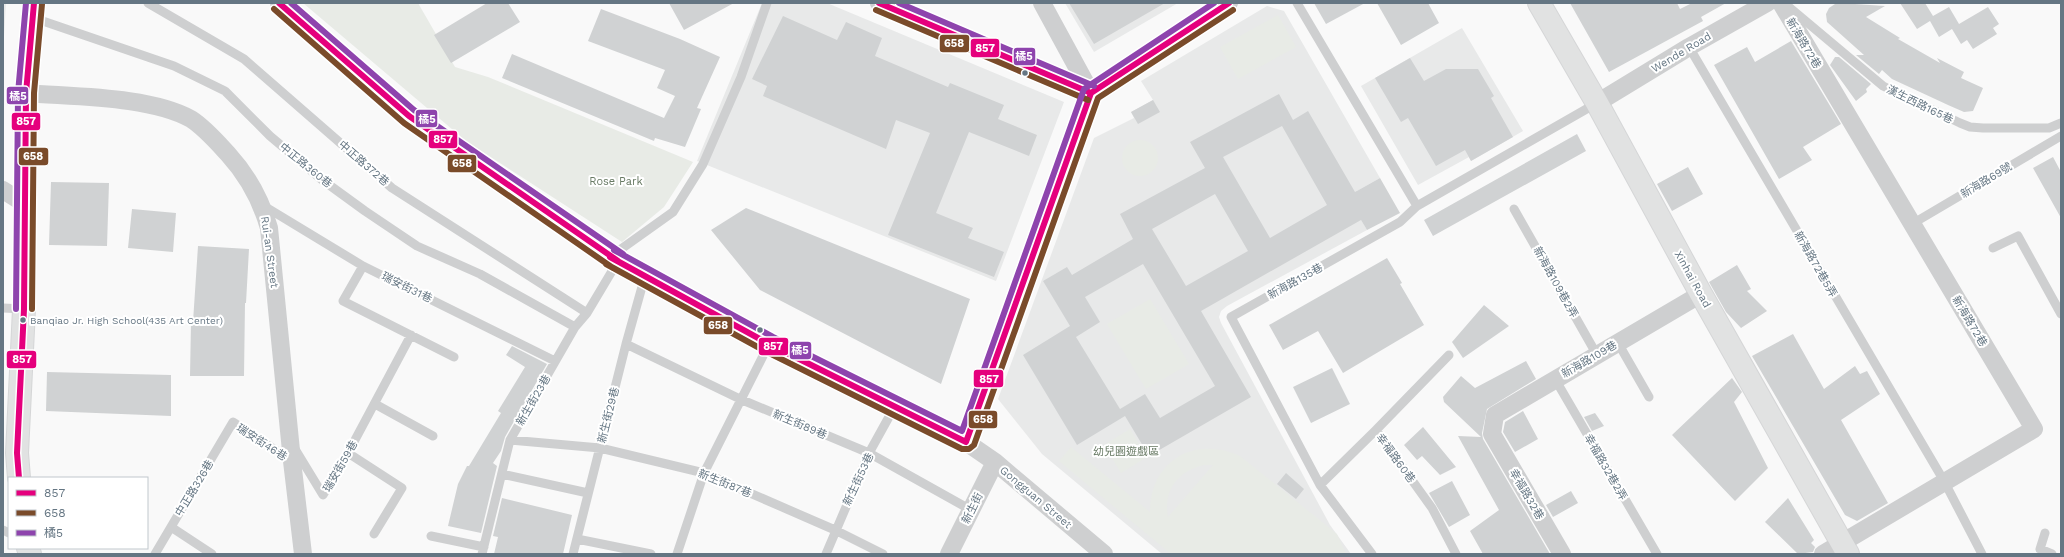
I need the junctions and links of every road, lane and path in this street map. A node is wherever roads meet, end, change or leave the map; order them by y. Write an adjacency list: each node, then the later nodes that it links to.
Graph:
1 (148, 3): 31 (lane, 中正路372巷)
2 (279, 3): 26 (street, Gongguan Street)
3 (767, 3): 26 (lane)
4 (879, 3): 15 (street)
5 (1042, 3): 15 (street)
6 (1230, 3): 15 (street)
7 (1297, 3): 22 (lane)
8 (1539, 3): 16 (street, Xinhai Road)
9 (1767, 3): 13 (street, Wende Road)
10 (1780, 3): 24 (street, 新海路72巷)
11 (1784, 3): 17 (lane, 漢生西路165巷)
12 (34, 11): 14 (street); 33 (lane, 中正路360巷)
13 (1689, 47): 16 (street, Wende Road); 61 (lane, 新海路72巷5弄)
14 (26, 93): 20 (street); 21 (street, Rui-an Street)
15 (1092, 93): 52 (street)
16 (1597, 103): 22 (lane, 新海路135巷); 29 (street, Xinhai Road)
17 (2061, 123)
18 (2061, 136): 24 (lane, 新海路69號)
19 (3, 190): 20 (street)
20 (24, 204): 30 (street)
21 (263, 206): 27 (lane, 瑞安街31巷); 54 (street, Rui-an Street)
22 (1417, 206): 62 (lane, 新海路135巷)
23 (1514, 209): 39 (lane, 新海路109巷2弄)
24 (1912, 224): 61 (street, 新海路72巷)
25 (1993, 248): 32 (lane)
26 (614, 259): 28 (street, Gongguan Street); 31 (lane, 新生街23巷)
27 (363, 266): 34 (lane); 41 (lane, 瑞安街31巷)
28 (645, 276): 36 (lane, 新生街29巷); 37 (street, Gongguan Street)
29 (1701, 294): 35 (street, 新海路109巷); 71 (street, Xinhai Road)
30 (13, 309): 60 (street)
31 (587, 313): 33 (lane, 新生街23巷)
32 (2061, 314)
33 (575, 327): 41 (lane, 新生街23巷)
34 (411, 335): 40 (lane); 45 (lane, 瑞安街59巷)
35 (1618, 343): 39 (street, 新海路109巷); 43 (lane)
36 (626, 344): 44 (lane, 新生街89巷); 53 (lane, 新生街29巷)
37 (769, 344): 44 (lane); 46 (street, Gongguan Street)
38 (1449, 355): 48 (lane)
39 (1597, 355): 42 (street, 新海路109巷)
40 (454, 357)
41 (556, 361): 51 (lane, 新生街23巷)
42 (1555, 379): 49 (street, 新海路109巷); 86 (lane, 幸福路32巷2弄)
43 (1649, 397)
44 (740, 399): 56 (lane, 新生街89巷); 58 (lane)
45 (375, 404): 50 (lane); 55 (lane, 瑞安街59巷)
46 (895, 406): 52 (street, Gongguan Street); 56 (lane, 新生街53巷)
47 (233, 422): 54 (lane, 瑞安街46巷); 65 (lane, 中正路326巷)
48 (1376, 430): 62 (lane, 幸福路60巷); 84 (lane, 幸福路60巷)
49 (1492, 434): 85 (street, 幸福路32巷)
50 (433, 436)
51 (510, 440): 53 (lane, 新生街87巷); 59 (lane, 新生街23巷)
52 (966, 442): 57 (street, Gongguan Street)
53 (600, 448): 58 (lane, 新生街87巷); 63 (lane, 新生街29巷)
54 (291, 452): 55 (lane, 瑞安街59巷); 76 (street, Rui-an Street)
55 (348, 453): 68 (lane)
56 (870, 453): 64 (lane, 新生街89巷); 66 (lane, 新生街53巷)
57 (995, 462): 64 (street, 新生街); 82 (street, Gongguan Street)
58 (704, 473): 66 (lane, 新生街87巷); 73 (lane)
59 (502, 474): 63 (lane); 72 (lane, 新生街23巷)
60 (19, 477)
61 (1944, 481): 71 (street, 新海路72巷); 88 (lane, 新海路72巷5弄)
62 (1320, 485): 83 (lane, 新海路135巷)
63 (588, 493): 70 (lane, 新生街29巷)
64 (971, 510): 81 (street, 新生街)
65 (171, 527): 74 (lane, 中正路326巷); 75 (lane)
66 (835, 530): 79 (lane, 新生街53巷); 80 (lane, 新生街87巷)
67 (2045, 533): 89 (lane)
68 (374, 534)
69 (431, 536): 72 (lane)
70 (577, 539): 77 (lane, 新生街29巷); 78 (lane)
71 (1845, 549): 87 (street, 新海路72巷)
72 (483, 551)
73 (680, 553)
74 (155, 554)
75 (212, 554)
76 (303, 554)
77 (573, 554)
78 (651, 554)
79 (826, 554)
80 (883, 554)
81 (949, 554)
82 (1104, 554)
83 (1372, 554)
84 (1456, 554)
85 (1562, 554)
86 (1657, 554)
87 (1823, 554)
88 (1982, 554)
89 (2052, 554)

